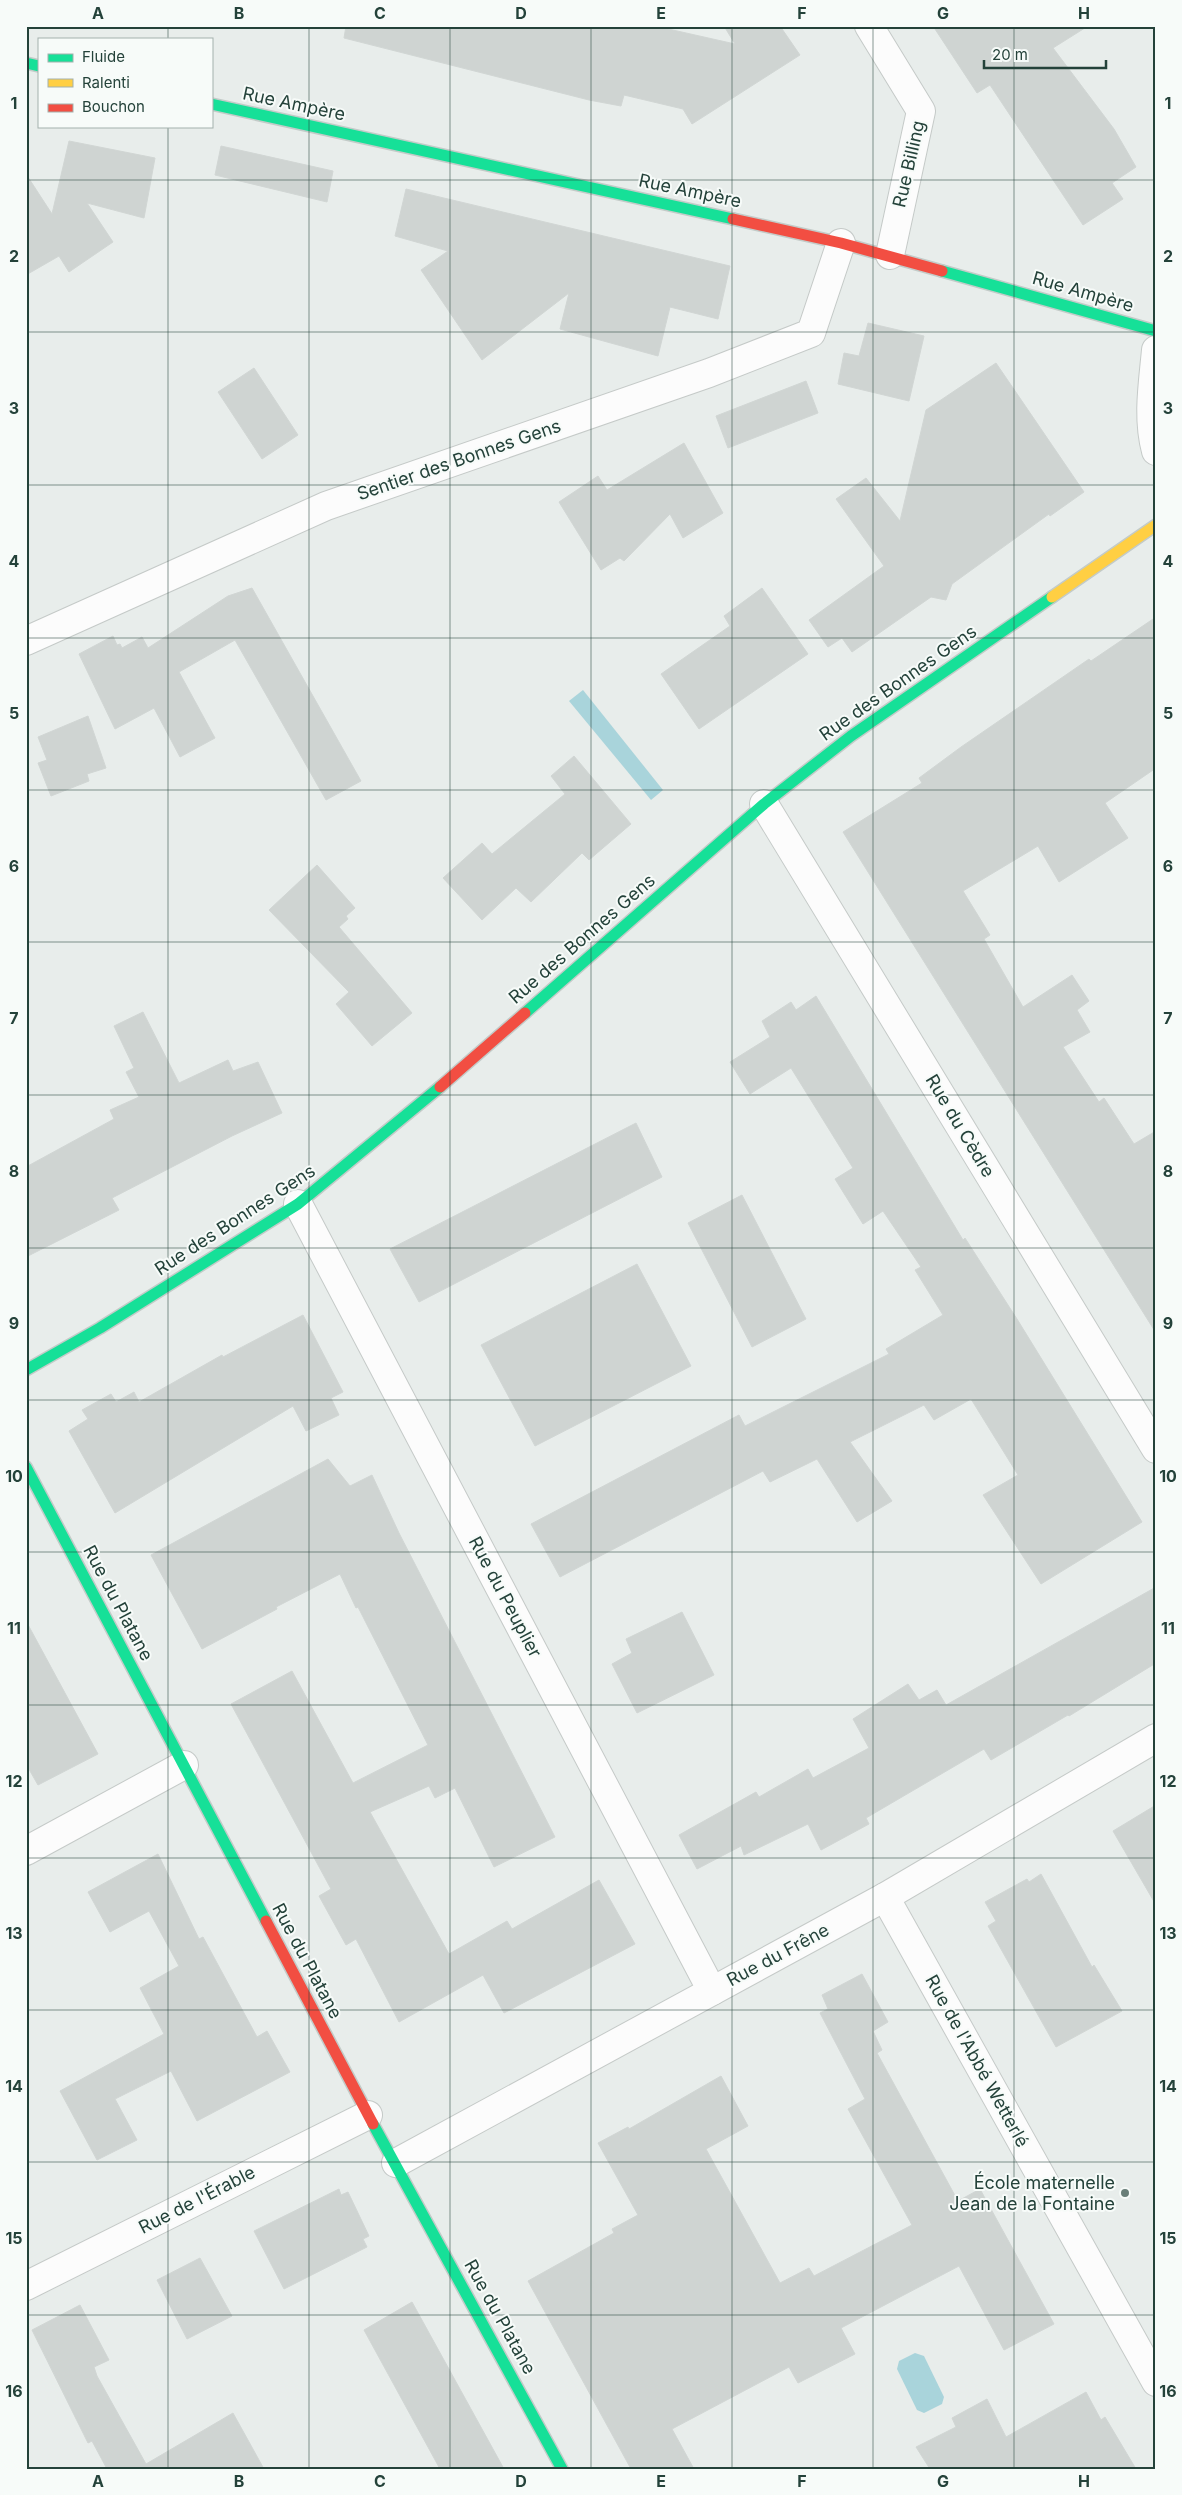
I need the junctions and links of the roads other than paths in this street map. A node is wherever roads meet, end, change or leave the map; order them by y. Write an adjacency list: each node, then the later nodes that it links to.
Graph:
1 (869, 26): 4 (street, Rue Billing)
2 (212, 104): 3 (street, Rue Ampère)
3 (841, 243): 4 (street, Rue Ampère); 9 (street, Sentier des Bonnes Gens)
4 (890, 255): 5 (street, Rue Ampère)
5 (1156, 331)
6 (1156, 350): 7 (street)
7 (1156, 451)
8 (1156, 525): 10 (street, Rue des Bonnes Gens)
9 (26, 641)
10 (764, 804): 11 (street, Rue des Bonnes Gens); 13 (street, Rue du Cèdre)
11 (298, 1204): 12 (street, Rue des Bonnes Gens); 19 (street, Rue du Peuplier)
12 (26, 1370)
13 (1156, 1449)
14 (26, 1467): 16 (street, Rue du Platane)
15 (1156, 1738): 18 (street, Rue du Frêne)
16 (184, 1765): 17 (street); 20 (street, Rue du Platane)
17 (26, 1851)
18 (885, 1897): 19 (street, Rue du Frêne); 23 (street, Rue de l'Abbé Wetterlé)
19 (712, 1990): 21 (street, Rue du Frêne)
20 (368, 2115): 21 (street, Rue du Platane); 22 (street, Rue de l'Érable)
21 (396, 2163): 24 (street, Rue du Platane)
22 (26, 2286)
23 (1156, 2382)
24 (562, 2469)

